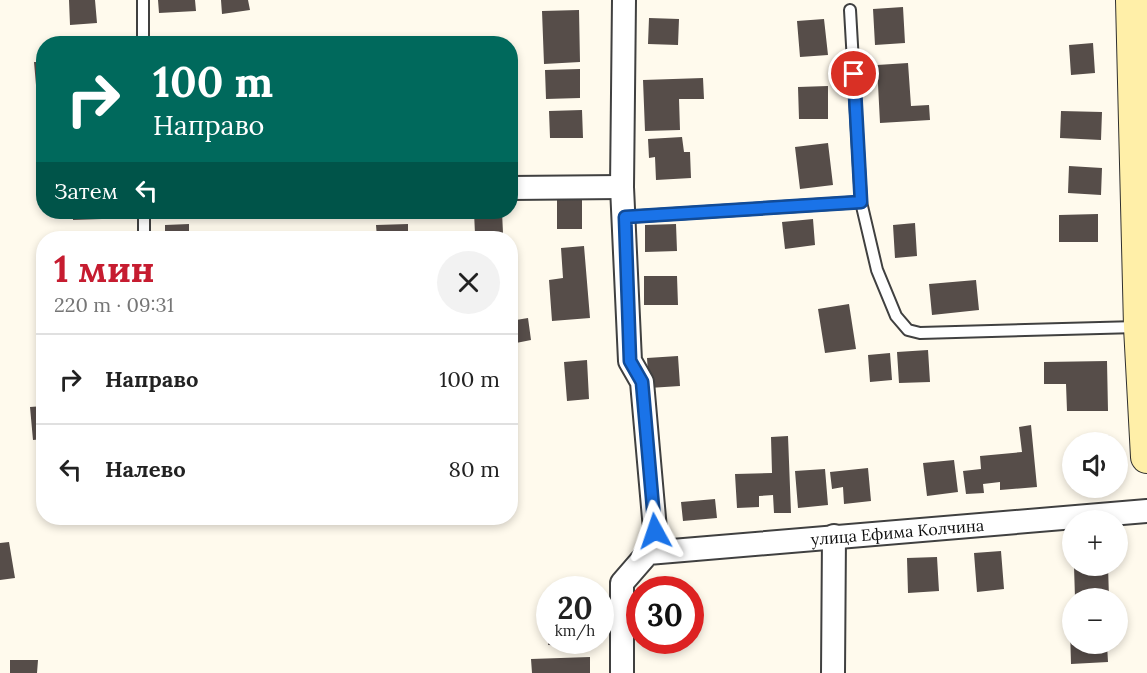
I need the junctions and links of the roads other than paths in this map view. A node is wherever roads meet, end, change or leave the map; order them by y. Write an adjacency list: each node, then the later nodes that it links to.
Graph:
1 (143, 0): 5 (lane)
2 (624, 0): 6 (street)
3 (1132, 0): 10 (main road)
4 (850, 10): 8 (lane)
5 (143, 36)
6 (622, 187): 7 (street); 9 (street)
7 (518, 188)
8 (861, 202): 9 (lane); 10 (lane)
9 (625, 217): 14 (street)
10 (1140, 327): 11 (main road)
11 (1147, 457)
12 (1147, 511): 13 (street, улица Ефима Колчина)
13 (834, 536): 14 (street, улица Ефима Колчина); 16 (street)
14 (652, 553): 15 (street)
15 (622, 673)
16 (833, 673)

